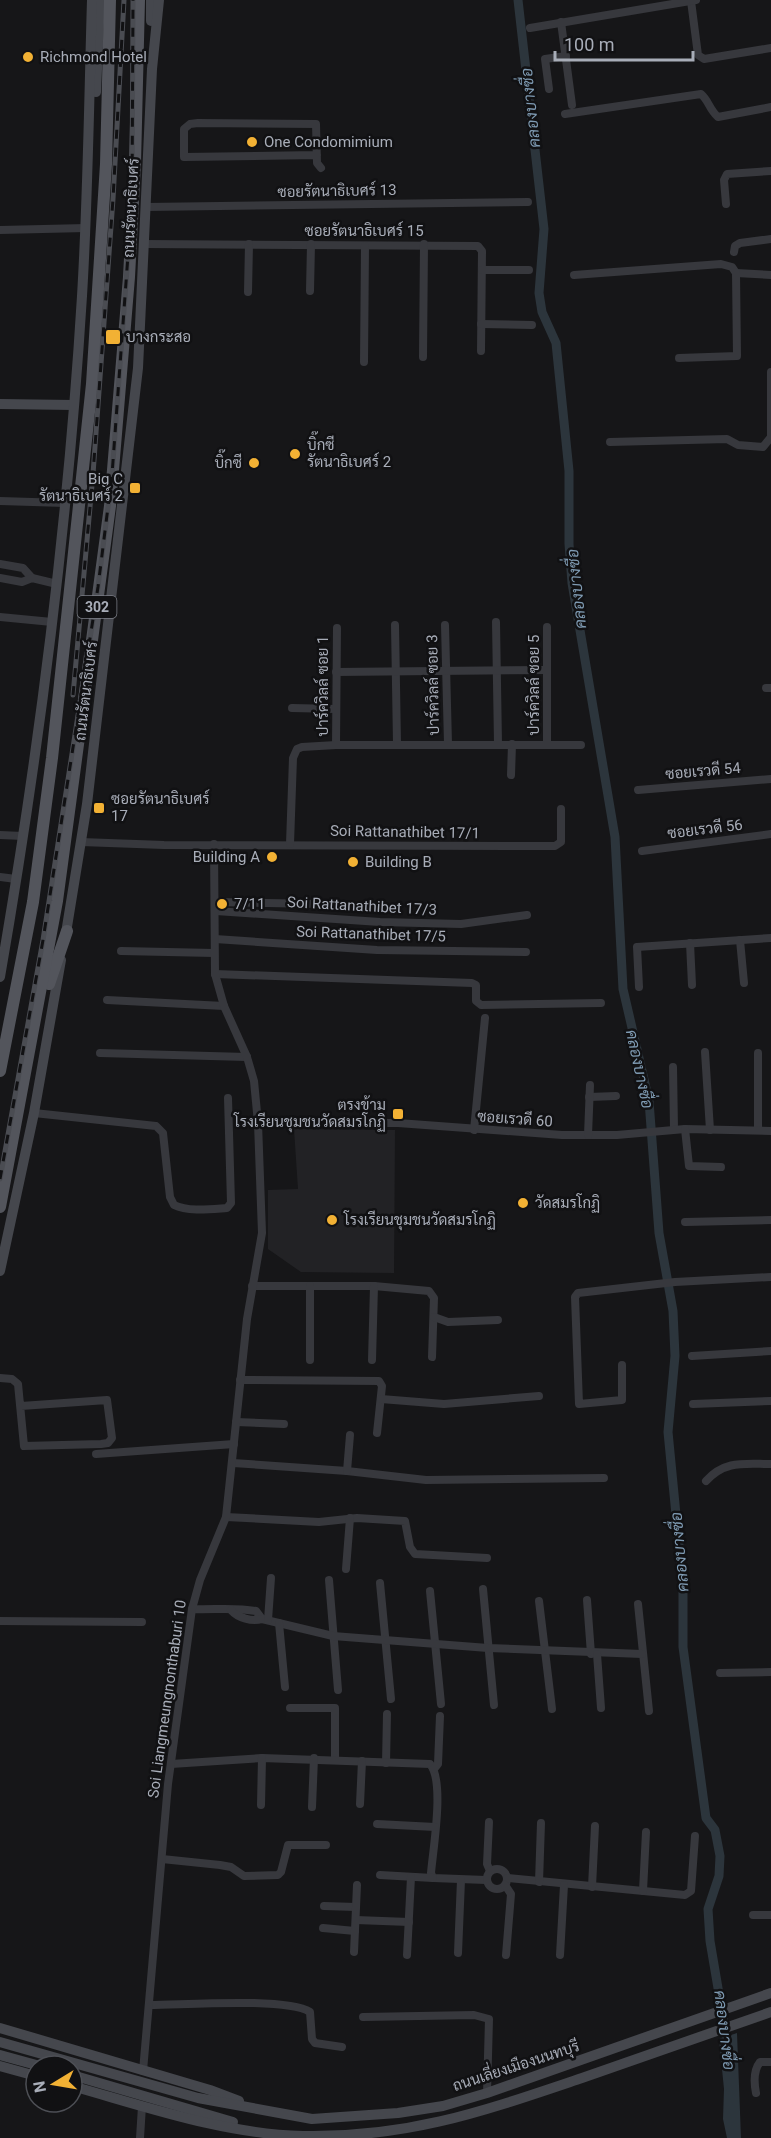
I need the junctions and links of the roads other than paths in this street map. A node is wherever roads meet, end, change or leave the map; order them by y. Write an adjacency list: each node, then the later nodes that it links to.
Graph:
1 (92, 0): 17 (main road, 302)
2 (100, 0): 17 (main road)
3 (110, 0): 119 (main road, ถนนรัตนาธิเบศร์ / 302)
4 (139, 0): 112 (main road, ถนนรัตนาธิเบศร์ / 302)
5 (151, 0): 12 (main road)
6 (159, 0): 12 (main road, ถนนรัตนาธิเบศร์ / 302)
7 (694, 0): 8 (street); 10 (street)
8 (561, 22): 9 (street); 11 (street)
9 (530, 28)
10 (771, 48)
11 (566, 56): 13 (street); 14 (street)
12 (153, 64): 23 (main road, ถนนรัตนาธิเบศร์ / 302)
13 (549, 89)
14 (572, 105)
15 (771, 107): 16 (street)
16 (565, 114)
17 (89, 155): 24 (main road, 302)
18 (317, 155): 18 (street); 19 (street)
19 (321, 168)
20 (771, 171): 22 (street)
21 (528, 202): 23 (street, ซอยรัตนาธิเบศร์ 13)
22 (726, 204)
23 (146, 207): 27 (main road, ถนนรัตนาธิเบศร์ / 302)
24 (86, 228): 25 (street); 49 (main road, 302)
25 (0, 230)
26 (771, 239): 32 (street)
27 (144, 244): 28 (street, ซอยรัตนาธิเบศร์ 15); 85 (main road, ถนนรัตนาธิเบศร์ / 302)
28 (249, 244): 29 (street, ซอยรัตนาธิเบศร์ 15); 39 (street)
29 (311, 244): 31 (street, ซอยรัตนาธิเบศร์ 15); 38 (street)
30 (424, 244): 31 (street, ซอยรัตนาธิเบศร์ 15); 33 (street, ซอยรัตนาธิเบศร์ 15); 43 (street)
31 (365, 246): 45 (street)
32 (734, 252)
33 (482, 270): 34 (street); 40 (street, ซอยรัตนาธิเบศร์ 15)
34 (529, 270)
35 (736, 273): 36 (street); 37 (street); 44 (street)
36 (574, 275)
37 (771, 276)
38 (310, 291)
39 (248, 292)
40 (481, 324): 41 (street); 42 (street, ซอยรัตนาธิเบศร์ 15)
41 (532, 325)
42 (481, 351)
43 (423, 357)
44 (679, 358)
45 (364, 363)
46 (771, 372): 47 (street)
47 (771, 393): 50 (street)
48 (0, 404): 49 (main road)
49 (74, 405): 52 (main road, 302)
50 (610, 442)
51 (0, 501): 52 (street)
52 (65, 503): 56 (main road, 302)
53 (0, 564): 54 (street)
54 (32, 578): 55 (street); 56 (street)
55 (0, 579)
56 (57, 584): 58 (main road, 302)
57 (0, 617): 58 (street)
58 (52, 622): 84 (main road, 302)
59 (496, 622): 64 (street)
60 (395, 626): 66 (street)
61 (446, 626): 67 (street, ปาร์ควิลล์ ซอย 3)
62 (547, 627): 65 (street, ปาร์ควิลล์ ซอย 5)
63 (337, 628): 68 (street, ปาร์ควิลล์ ซอย 1)
64 (497, 670): 65 (street); 67 (street); 73 (street)
65 (547, 670): 75 (street, ปาร์ควิลล์ ซอย 5)
66 (396, 671): 67 (street); 68 (street); 71 (street)
67 (446, 671): 72 (street, ปาร์ควิลล์ ซอย 3)
68 (336, 672): 70 (street, ปาร์ควิลล์ ซอย 1)
69 (292, 708): 70 (street)
70 (336, 709): 76 (street, ปาร์ควิลล์ ซอย 1)
71 (397, 744): 72 (street); 76 (street)
72 (448, 744): 73 (street)
73 (498, 744): 74 (street)
74 (512, 744): 75 (street); 78 (street)
75 (547, 744): 77 (street)
76 (336, 745): 87 (street)
77 (581, 745)
78 (512, 775)
79 (771, 779): 80 (street, ซอยเรวดี 54)
80 (638, 790)
81 (561, 809): 87 (street, Soi Rattanathibet 17/1)
82 (771, 834): 88 (street, ซอยเรวดี 56)
83 (0, 835): 84 (street)
84 (22, 836): 90 (main road, 302)
85 (81, 842): 86 (street); 95 (main road, ถนนรัตนาธิเบศร์ / 302)
86 (214, 844): 87 (street, Soi Rattanathibet 17/1); 91 (street, Soi Liangmeungnonthaburi 10)
87 (290, 844)
88 (642, 851)
89 (0, 878): 90 (street)
90 (16, 879): 104 (main road, 302)
91 (216, 902): 92 (street); 93 (street, Soi Liangmeungnonthaburi 10)
92 (320, 904)
93 (216, 911): 94 (street, Soi Rattanathibet 17/3); 97 (street, Soi Liangmeungnonthaburi 10)
94 (527, 915)
95 (67, 931): 112 (main road); 124 (main road, ถนนรัตนาธิเบศร์ / 302)
96 (771, 938): 98 (street)
97 (214, 939): 101 (street, Soi Rattanathibet 17/5); 102 (street, Soi Liangmeungnonthaburi 10)
98 (740, 940): 99 (street); 105 (street)
99 (690, 944): 106 (street); 107 (street)
100 (121, 951): 102 (street)
101 (526, 952)
102 (214, 954): 103 (street, Soi Liangmeungnonthaburi 10)
103 (215, 974): 109 (street); 110 (street, Soi Liangmeungnonthaburi 10)
104 (0, 977)
105 (744, 982)
106 (692, 985)
107 (639, 987)
108 (108, 1000): 110 (street)
109 (601, 1003)
110 (224, 1006): 116 (street, Soi Liangmeungnonthaburi 10)
111 (485, 1018): 127 (street)
112 (36, 1020): 134 (main road, ถนนรัตนาธิเบศร์ / 302)
113 (705, 1052): 129 (street)
114 (100, 1053): 116 (street)
115 (758, 1053): 130 (street)
116 (247, 1057): 125 (street, Soi Liangmeungnonthaburi 10)
117 (0, 1066): 119 (main road)
118 (673, 1067): 128 (street)
119 (0, 1071)
120 (590, 1085): 122 (street)
121 (616, 1096): 122 (street)
122 (590, 1097): 132 (street)
123 (228, 1098): 124 (street)
124 (33, 1113): 137 (main road, ถนนรัตนาธิเบศร์ / 302)
125 (258, 1123): 127 (street, ซอยเรวดี 60); 139 (street, Soi Liangmeungnonthaburi 10)
126 (685, 1129): 128 (street, ซอยเรวดี 60); 129 (street, ซอยเรวดี 60); 133 (street)
127 (474, 1130): 132 (street, ซอยเรวดี 60)
128 (674, 1130): 132 (street, ซอยเรวดี 60)
129 (711, 1130): 130 (street, ซอยเรวดี 60)
130 (758, 1130): 131 (street, ซอยเรวดี 60)
131 (771, 1131)
132 (588, 1135)
133 (721, 1167)
134 (0, 1207)
135 (771, 1220): 136 (street)
136 (685, 1222)
137 (0, 1272)
138 (771, 1277): 149 (street)
139 (252, 1286): 140 (street); 151 (street, Soi Liangmeungnonthaburi 10)
140 (310, 1286): 141 (street); 147 (street)
141 (374, 1286): 142 (street); 148 (street)
142 (434, 1317): 143 (street); 146 (street)
143 (498, 1320)
144 (771, 1351): 145 (street)
145 (692, 1356)
146 (432, 1357)
147 (310, 1360)
148 (372, 1360)
149 (622, 1365)
150 (0, 1378): 156 (street)
151 (240, 1380): 153 (street); 157 (street, Soi Liangmeungnonthaburi 10)
152 (539, 1396): 153 (street)
153 (381, 1399): 159 (street)
154 (771, 1401): 155 (street)
155 (693, 1404)
156 (21, 1407): 156 (street)
157 (236, 1422): 158 (street); 161 (street, Soi Liangmeungnonthaburi 10)
158 (284, 1424)
159 (377, 1433)
160 (350, 1435): 165 (street)
161 (234, 1444): 162 (street); 163 (street, Soi Liangmeungnonthaburi 10)
162 (96, 1454)
163 (233, 1463): 165 (street); 168 (street, Soi Liangmeungnonthaburi 10)
164 (771, 1464): 167 (street)
165 (347, 1471): 166 (street)
166 (604, 1478)
167 (706, 1481)
168 (226, 1517): 169 (street); 180 (street, Soi Liangmeungnonthaburi 10)
169 (350, 1518): 170 (street); 171 (street)
170 (487, 1558)
171 (346, 1569)
172 (270, 1578): 181 (street)
173 (330, 1580): 185 (street)
174 (380, 1583): 186 (street)
175 (483, 1588): 188 (street)
176 (430, 1591): 187 (street)
177 (587, 1600): 190 (street)
178 (539, 1602): 189 (street)
179 (638, 1604): 191 (street)
180 (192, 1609): 181 (street); 210 (street, Soi Liangmeungnonthaburi 10)
181 (265, 1620): 184 (street)
182 (0, 1621): 183 (street)
183 (142, 1622)
184 (279, 1623): 185 (street); 194 (street)
185 (333, 1636): 186 (street); 195 (street)
186 (386, 1639): 187 (street); 196 (street)
187 (435, 1645): 188 (street); 197 (street)
188 (488, 1648): 189 (street); 198 (street)
189 (544, 1651): 190 (street); 201 (street)
190 (594, 1654): 191 (street); 200 (street)
191 (642, 1654): 202 (street)
192 (771, 1672): 193 (street)
193 (720, 1673)
194 (285, 1687)
195 (338, 1690)
196 (391, 1700)
197 (441, 1704)
198 (494, 1705)
199 (291, 1707): 207 (street)
200 (601, 1708)
201 (552, 1710)
202 (649, 1712)
203 (387, 1714): 209 (street)
204 (440, 1716): 211 (street)
205 (262, 1758): 206 (street); 210 (street); 213 (street)
206 (314, 1758): 207 (street); 214 (street)
207 (335, 1759): 208 (street)
208 (362, 1761): 209 (street); 212 (street)
209 (386, 1762): 211 (street)
210 (171, 1764): 223 (street, Soi Liangmeungnonthaburi 10)
211 (434, 1769): 219 (street)
212 (360, 1804)
213 (261, 1805)
214 (312, 1807)
215 (489, 1822): 224 (street)
216 (377, 1824): 219 (street)
217 (541, 1824): 231 (street)
218 (595, 1826): 234 (street)
219 (435, 1827): 227 (street)
220 (646, 1832): 235 (street)
221 (695, 1836): 235 (street)
222 (326, 1845): 223 (street)
223 (162, 1859): 250 (street, Soi Liangmeungnonthaburi 10)
224 (490, 1871): 229 (street); 230 (street)
225 (380, 1875): 226 (street)
226 (411, 1877): 227 (street); 241 (street)
227 (433, 1878): 228 (street)
228 (461, 1880): 229 (street); 245 (street)
229 (486, 1880): 230 (street)
230 (506, 1881): 231 (street); 248 (street)
231 (539, 1882): 233 (street)
232 (357, 1885): 237 (street)
233 (564, 1885): 234 (street); 246 (street)
234 (592, 1887): 235 (street)
235 (643, 1891)
236 (324, 1906): 237 (street)
237 (356, 1907): 240 (street)
238 (753, 1915): 239 (street)
239 (771, 1915)
240 (356, 1920): 241 (street); 243 (street)
241 (409, 1922): 247 (street)
242 (323, 1928): 243 (street)
243 (355, 1931): 244 (street)
244 (354, 1952)
245 (458, 1953)
246 (560, 1954)
247 (408, 1955)
248 (506, 1955)
249 (771, 1993): 264 (main road, ถนนเลี่ยงเมืองนนทบุรี)
250 (150, 2005): 255 (street); 260 (street, Soi Liangmeungnonthaburi 10)
251 (771, 2012): 268 (main road, ถนนเลี่ยงเมืองนนทบุรี)
252 (363, 2017): 264 (street)
253 (0, 2028): 260 (main road)
254 (0, 2042): 267 (main road)
255 (342, 2047)
256 (0, 2055): 257 (main road)
257 (24, 2062)
258 (771, 2062): 265 (street)
259 (0, 2066): 261 (main road)
260 (143, 2071): 267 (main road)
261 (24, 2073)
262 (84, 2078): 268 (main road)
263 (84, 2089): 266 (main road)
264 (487, 2093): 267 (main road, ถนนเลี่ยงเมืองนนทบุรี)
265 (756, 2093)
266 (142, 2106): 268 (main road); 269 (street)
267 (261, 2110)
268 (264, 2132)
269 (140, 2138)

